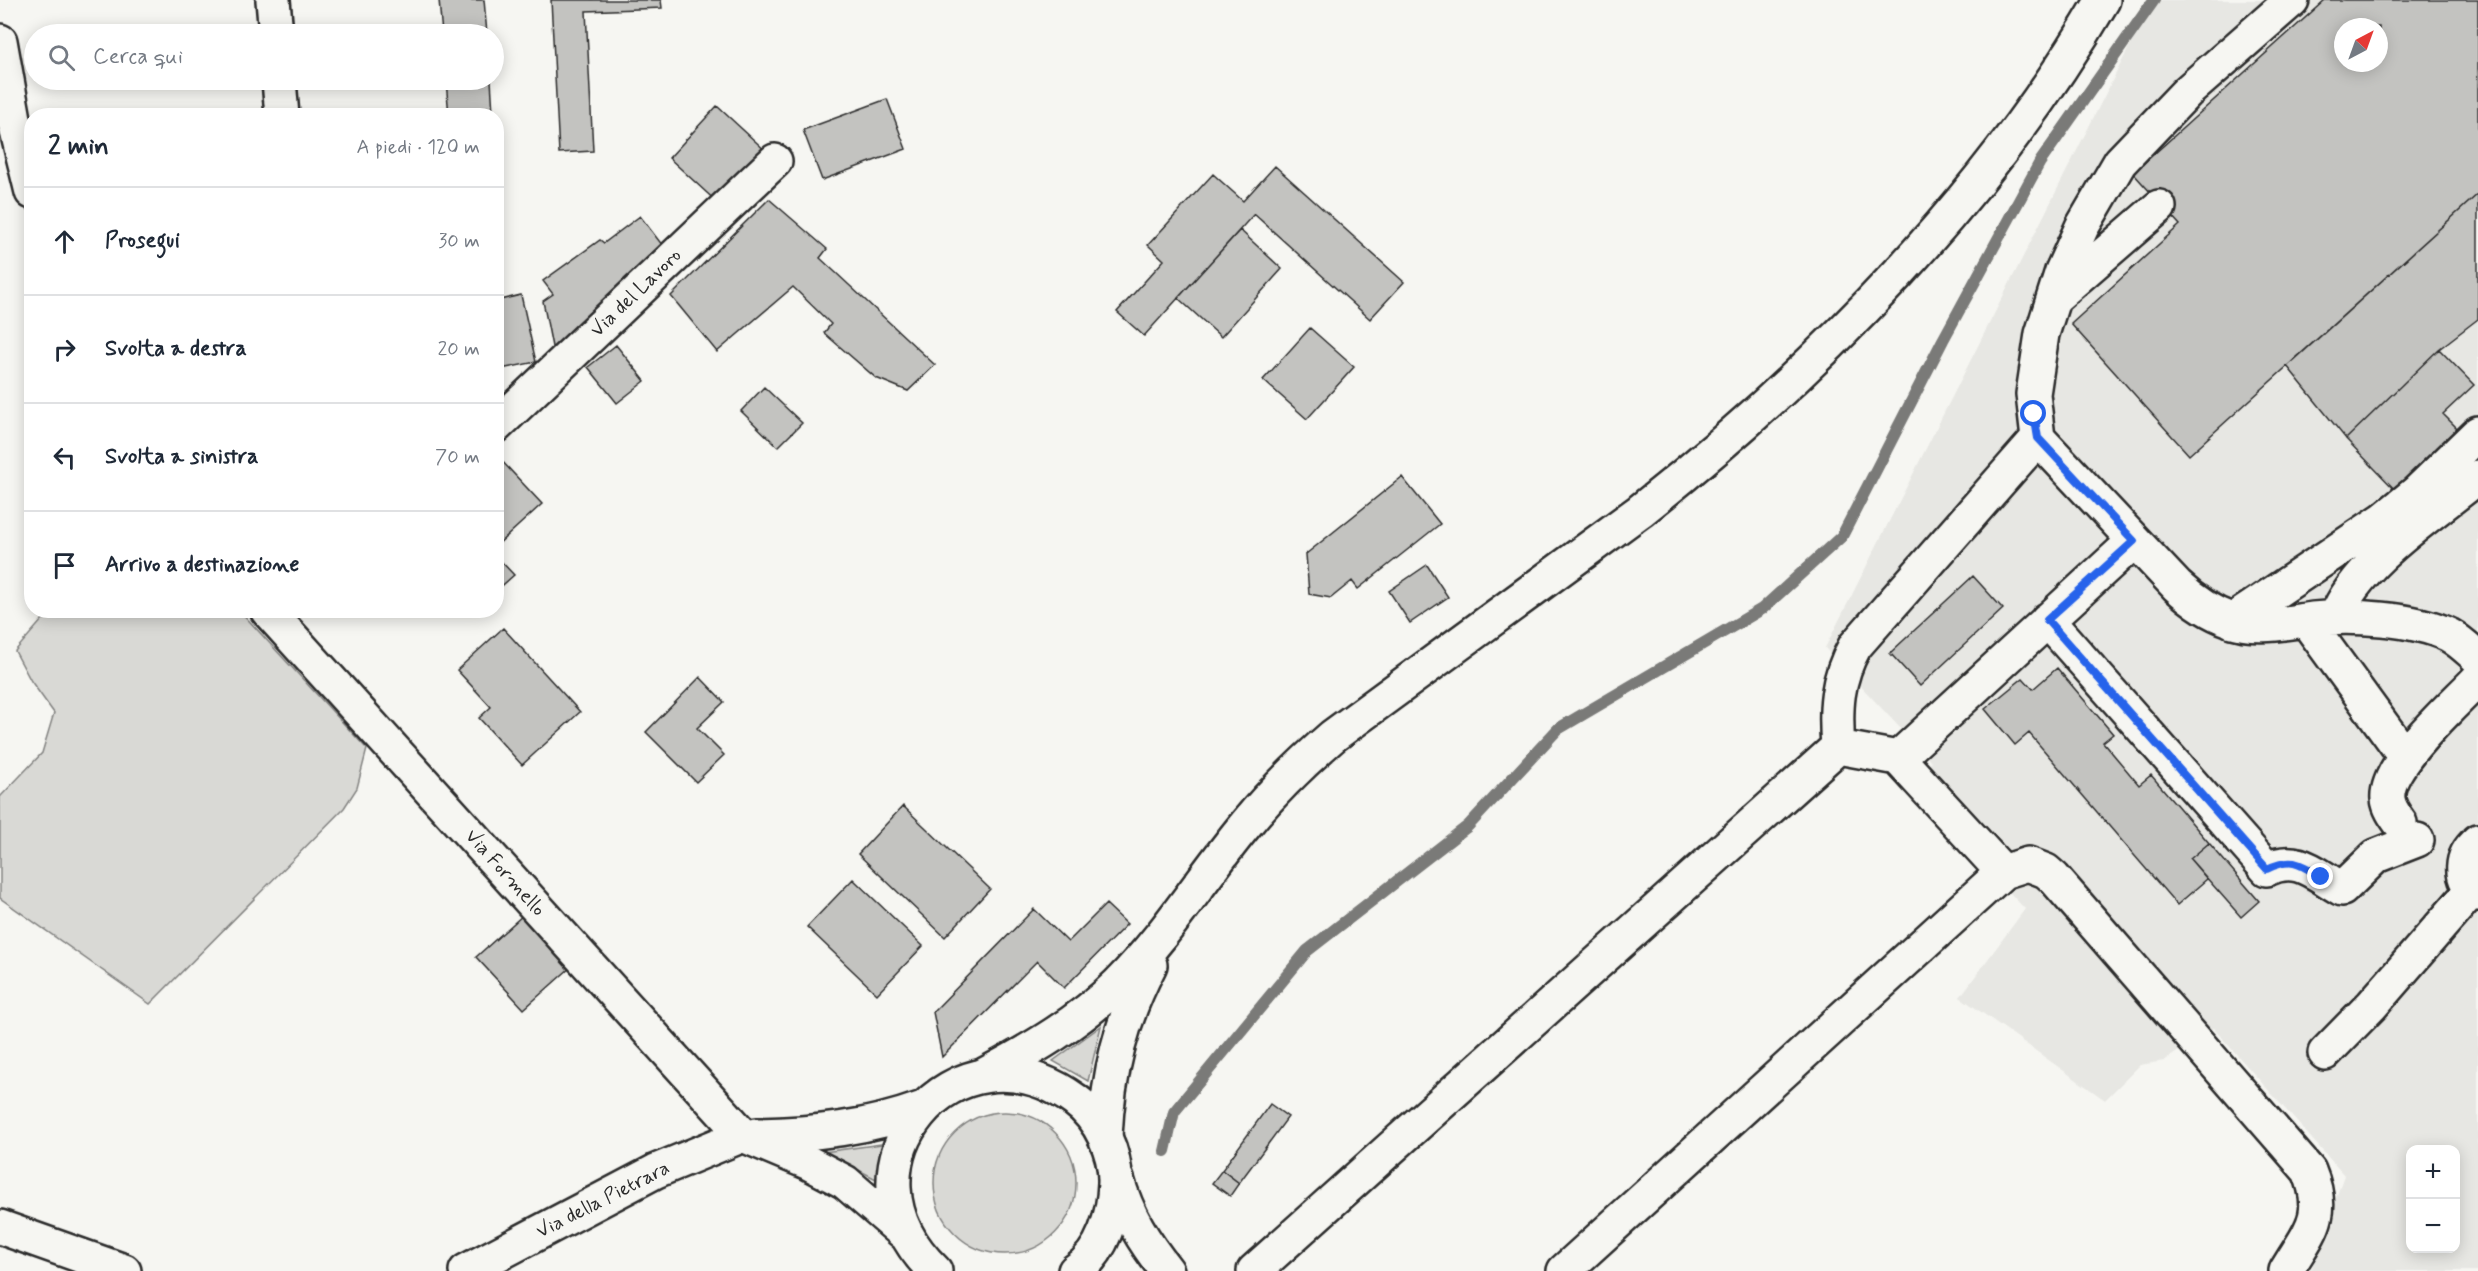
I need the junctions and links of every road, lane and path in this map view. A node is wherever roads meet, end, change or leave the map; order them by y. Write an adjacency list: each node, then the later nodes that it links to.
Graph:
1 (273, 0): 4 (street)
2 (2103, 0): 29 (street)
3 (2292, 0): 11 (street)
4 (275, 24)
5 (0, 41): 8 (street)
6 (280, 90): 7 (street)
7 (281, 108)
8 (24, 160)
9 (775, 161): 12 (street, Via del Lavoro)
10 (2159, 207): 11 (street)
11 (2051, 301): 14 (street)
12 (504, 418)
13 (2478, 433): 20 (street)
14 (2038, 438): 16 (street); 23 (street)
15 (2478, 477): 18 (street)
16 (2134, 541): 19 (street); 20 (street)
17 (274, 618): 33 (street, Via Formello)
18 (2321, 619): 20 (street); 21 (street); 24 (street)
19 (2047, 620): 24 (street); 25 (street)
20 (2232, 621)
21 (2478, 658)
22 (2478, 679): 24 (street)
23 (1838, 747): 25 (street); 43 (street)
24 (2405, 756)
25 (1898, 759): 27 (street)
26 (2478, 841): 28 (street)
27 (2003, 872): 44 (street); 45 (street)
28 (2475, 892): 30 (street)
29 (1171, 926): 31 (street); 34 (street)
30 (2325, 1053)
31 (986, 1074): 32 (street); 34 (street)
32 (923, 1108): 33 (street); 37 (street)
33 (743, 1136): 37 (street); 39 (street, Via della Pietrara)
34 (1105, 1136): 35 (street)
35 (1115, 1171): 41 (street); 42 (street)
36 (0, 1227): 38 (street)
37 (904, 1233): 40 (street)
38 (124, 1271)
39 (466, 1271)
40 (935, 1271)
41 (1075, 1271)
42 (1167, 1271)
43 (1254, 1271)
44 (1564, 1271)
45 (2286, 1271)

